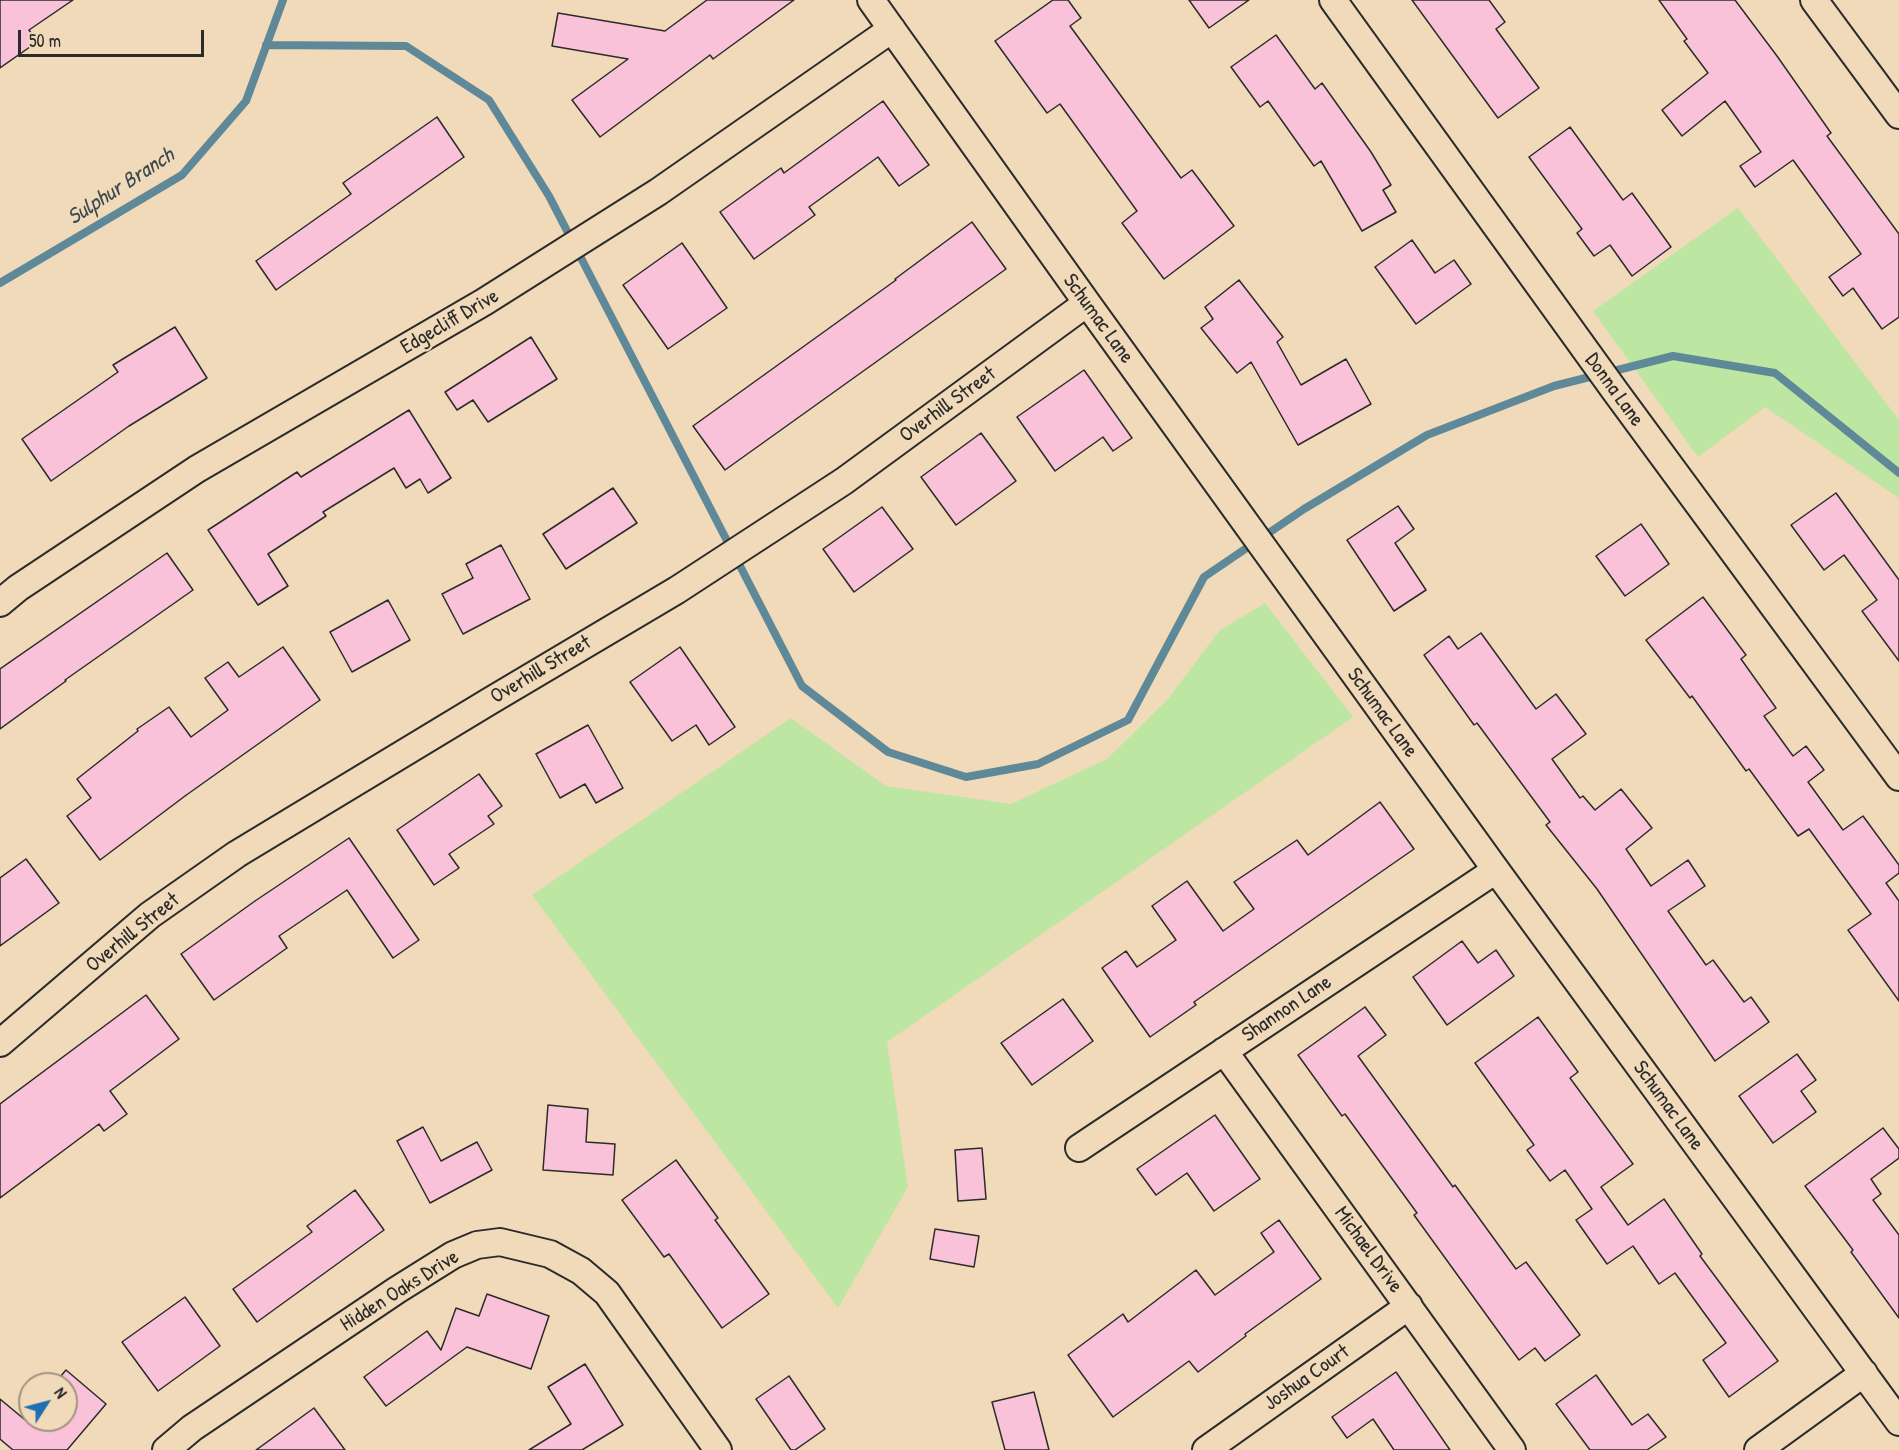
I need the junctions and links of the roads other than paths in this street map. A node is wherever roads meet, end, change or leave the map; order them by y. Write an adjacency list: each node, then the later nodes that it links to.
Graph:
1 (871, 0): 4 (street, Schumac Lane)
2 (1333, 0): 8 (street, Donna Lane)
3 (1815, 0): 5 (street)
4 (892, 29): 6 (street, Schumac Lane); 7 (street, Edgecliff Drive)
5 (1899, 115)
6 (1087, 303): 9 (street, Schumac Lane); 10 (street, Overhill Street)
7 (0, 603)
8 (1899, 777)
9 (1496, 870): 11 (street, Shannon Lane); 14 (street, Schumac Lane)
10 (0, 1043)
11 (1224, 1051): 12 (street, Shannon Lane); 13 (street, Michael Drive)
12 (1079, 1148)
13 (1409, 1306): 18 (street, Joshua Court); 19 (street, Michael Drive)
14 (1864, 1373): 15 (street, Schumac Lane); 20 (street)
15 (1899, 1422)
16 (166, 1450): 17 (street, Hidden Oaks Drive)
17 (718, 1450)
18 (1206, 1450)
19 (1512, 1450)
20 (1758, 1450)

